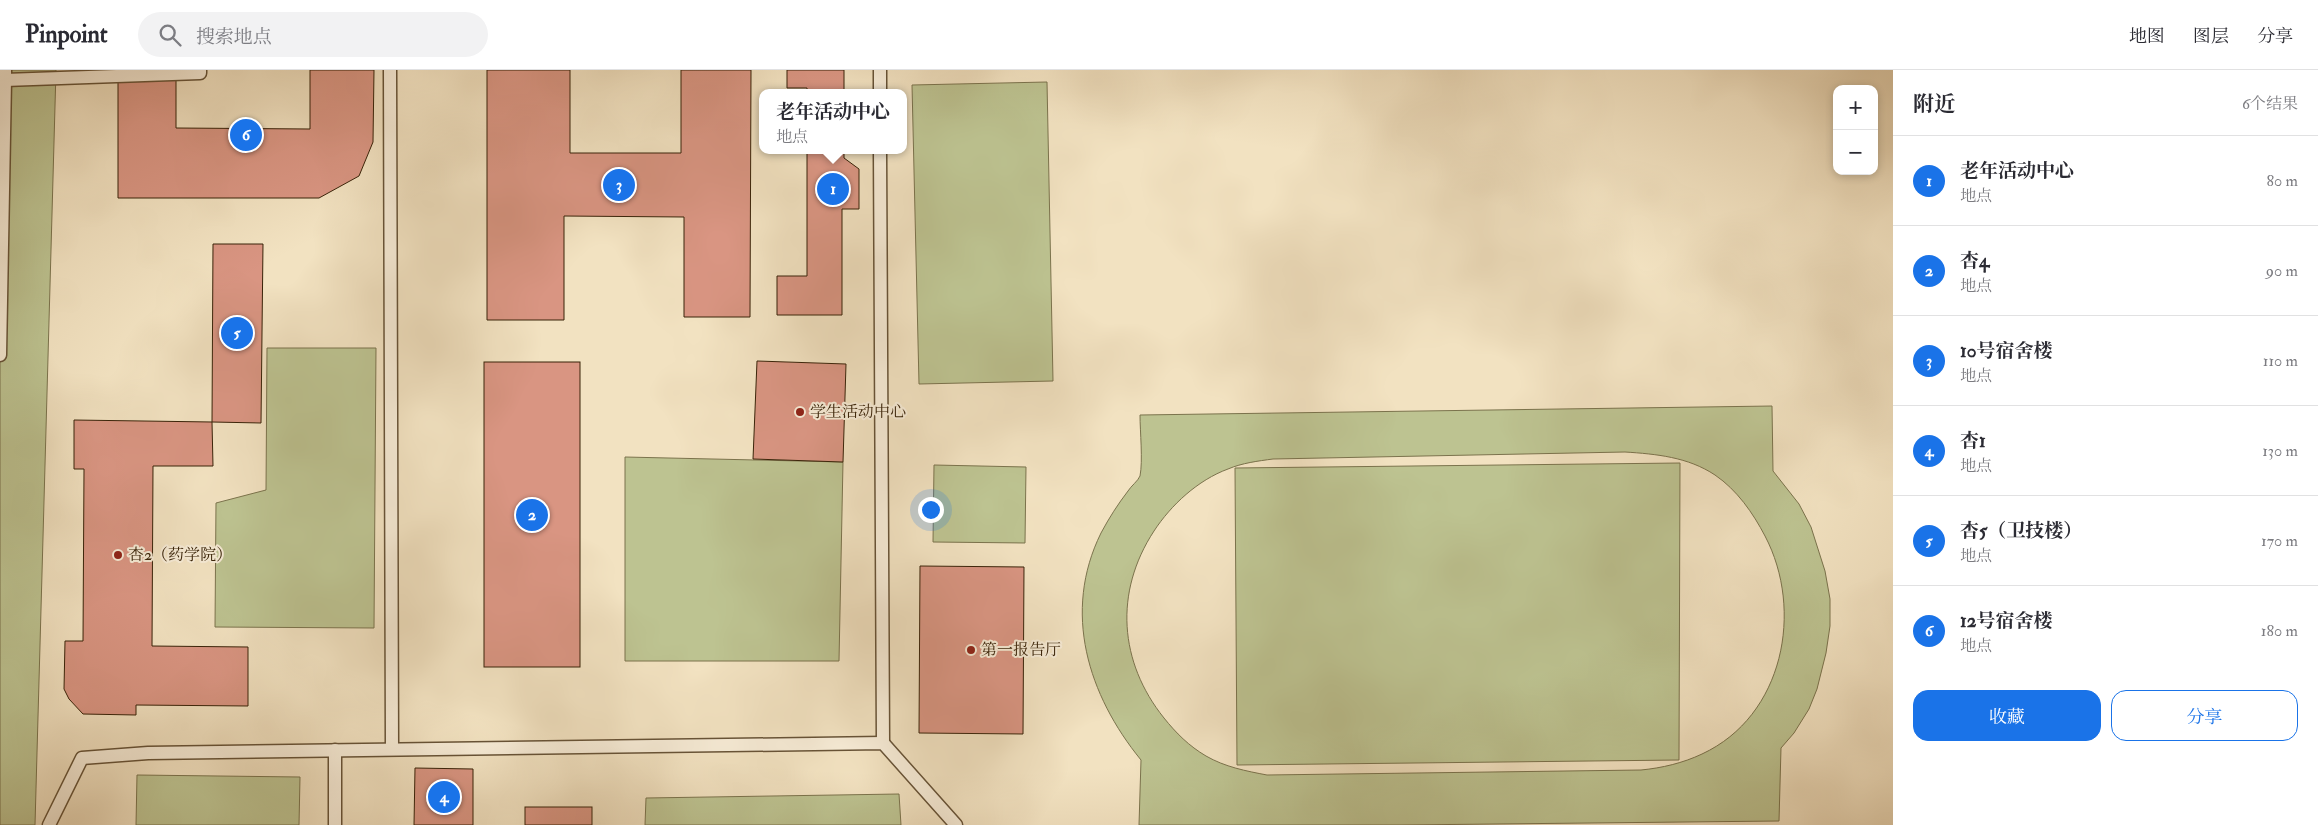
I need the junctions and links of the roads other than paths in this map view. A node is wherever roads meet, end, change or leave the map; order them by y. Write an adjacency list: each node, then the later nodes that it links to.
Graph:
1 (200, 70): 4 (lane)
2 (390, 70): 9 (lane)
3 (880, 70): 5 (lane)
4 (5, 75): 7 (lane)
5 (880, 89)
6 (880, 154): 8 (lane)
7 (0, 355)
8 (883, 743): 9 (lane); 13 (lane)
9 (392, 749): 10 (lane)
10 (335, 750): 11 (lane); 12 (lane)
11 (49, 825)
12 (335, 825)
13 (956, 825)

